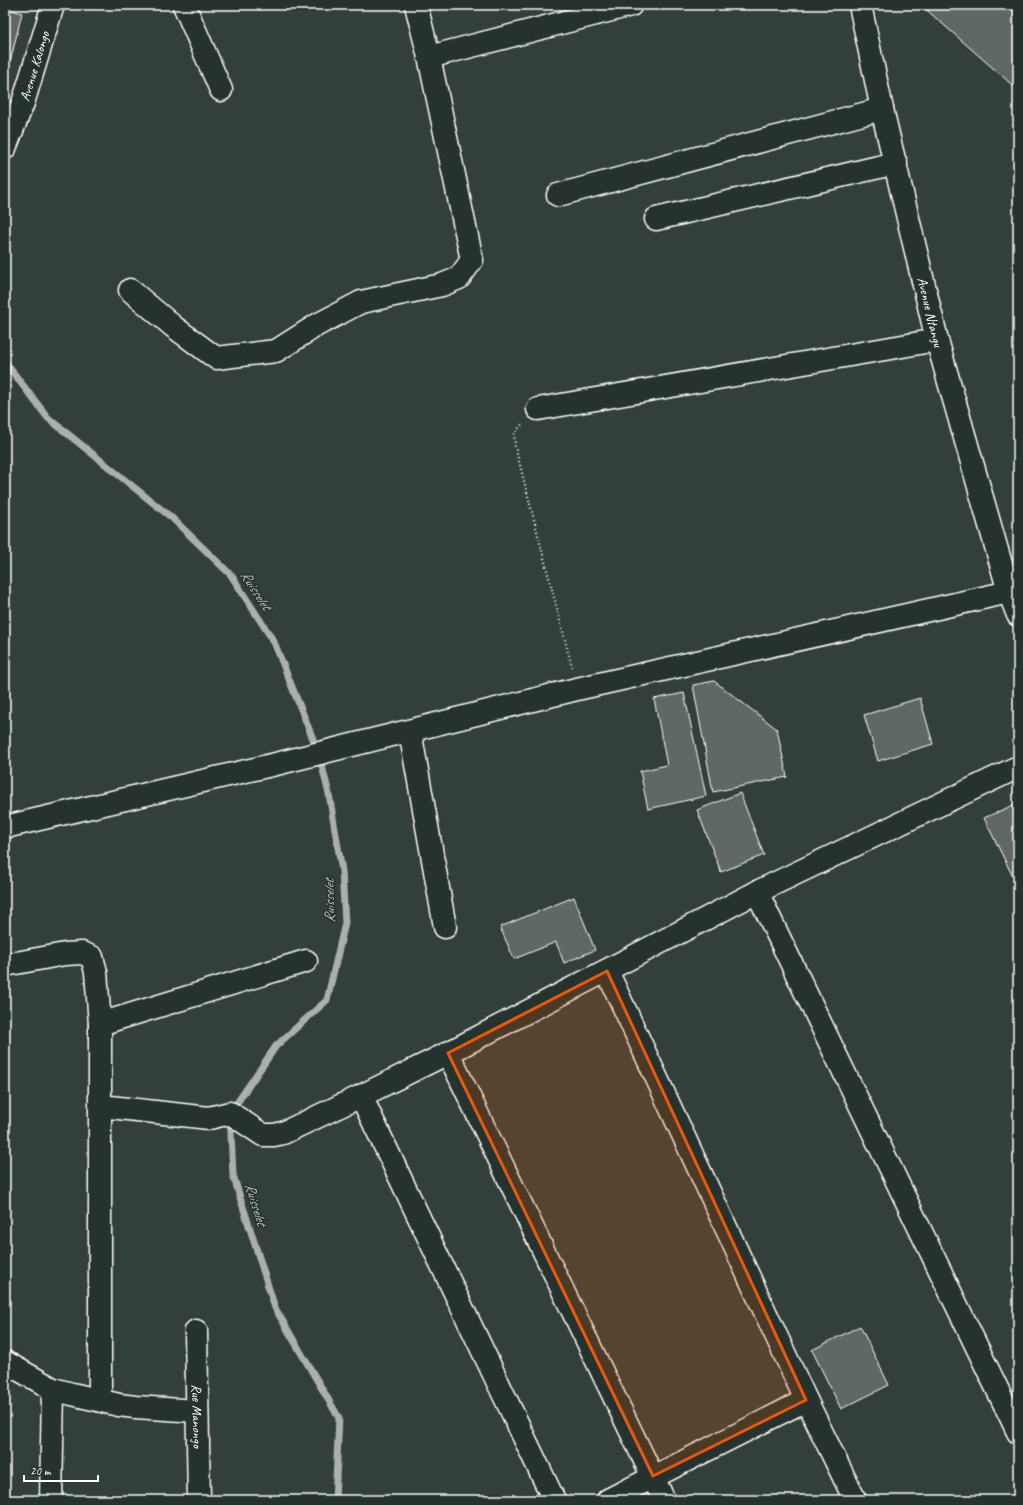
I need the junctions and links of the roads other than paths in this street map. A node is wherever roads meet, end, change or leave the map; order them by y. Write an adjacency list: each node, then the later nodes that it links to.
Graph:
1 (52, 5): 9 (street, Avenue Kalongo)
2 (184, 5): 7 (street)
3 (416, 5): 6 (street)
4 (632, 5): 6 (street)
5 (860, 5): 8 (street, Avenue Ntangu)
6 (429, 57): 13 (street)
7 (221, 90)
8 (882, 109): 10 (street, Avenue Ntangu); 11 (street)
9 (5, 148)
10 (896, 163): 12 (street); 14 (street, Avenue Ntangu)
11 (558, 195)
12 (656, 219)
13 (130, 290)
14 (937, 340): 15 (street); 16 (street, Avenue Ntangu)
15 (538, 408)
16 (1009, 592): 17 (street, Avenue Ntangu); 18 (street)
17 (1018, 615)
18 (410, 731): 20 (street); 22 (street)
19 (1018, 767): 21 (street)
20 (5, 827)
21 (756, 892): 25 (street); 36 (street)
22 (445, 927)
23 (306, 961): 26 (street)
24 (5, 965): 26 (street)
25 (607, 971): 27 (street); 34 (street)
26 (100, 1024): 29 (street)
27 (448, 1053): 28 (street); 37 (street)
28 (361, 1096): 29 (street); 40 (street)
29 (101, 1106): 33 (street)
30 (196, 1331): 35 (street, Rue Manongo)
31 (5, 1362): 32 (street)
32 (53, 1389): 33 (street); 38 (street)
33 (100, 1400): 35 (street)
34 (806, 1400): 37 (street); 43 (street)
35 (197, 1411): 39 (street, Rue Manongo)
36 (1018, 1432)
37 (653, 1476): 41 (street); 42 (street)
38 (51, 1500)
39 (199, 1500)
40 (554, 1500)
41 (608, 1500)
42 (664, 1500)
43 (855, 1500)

